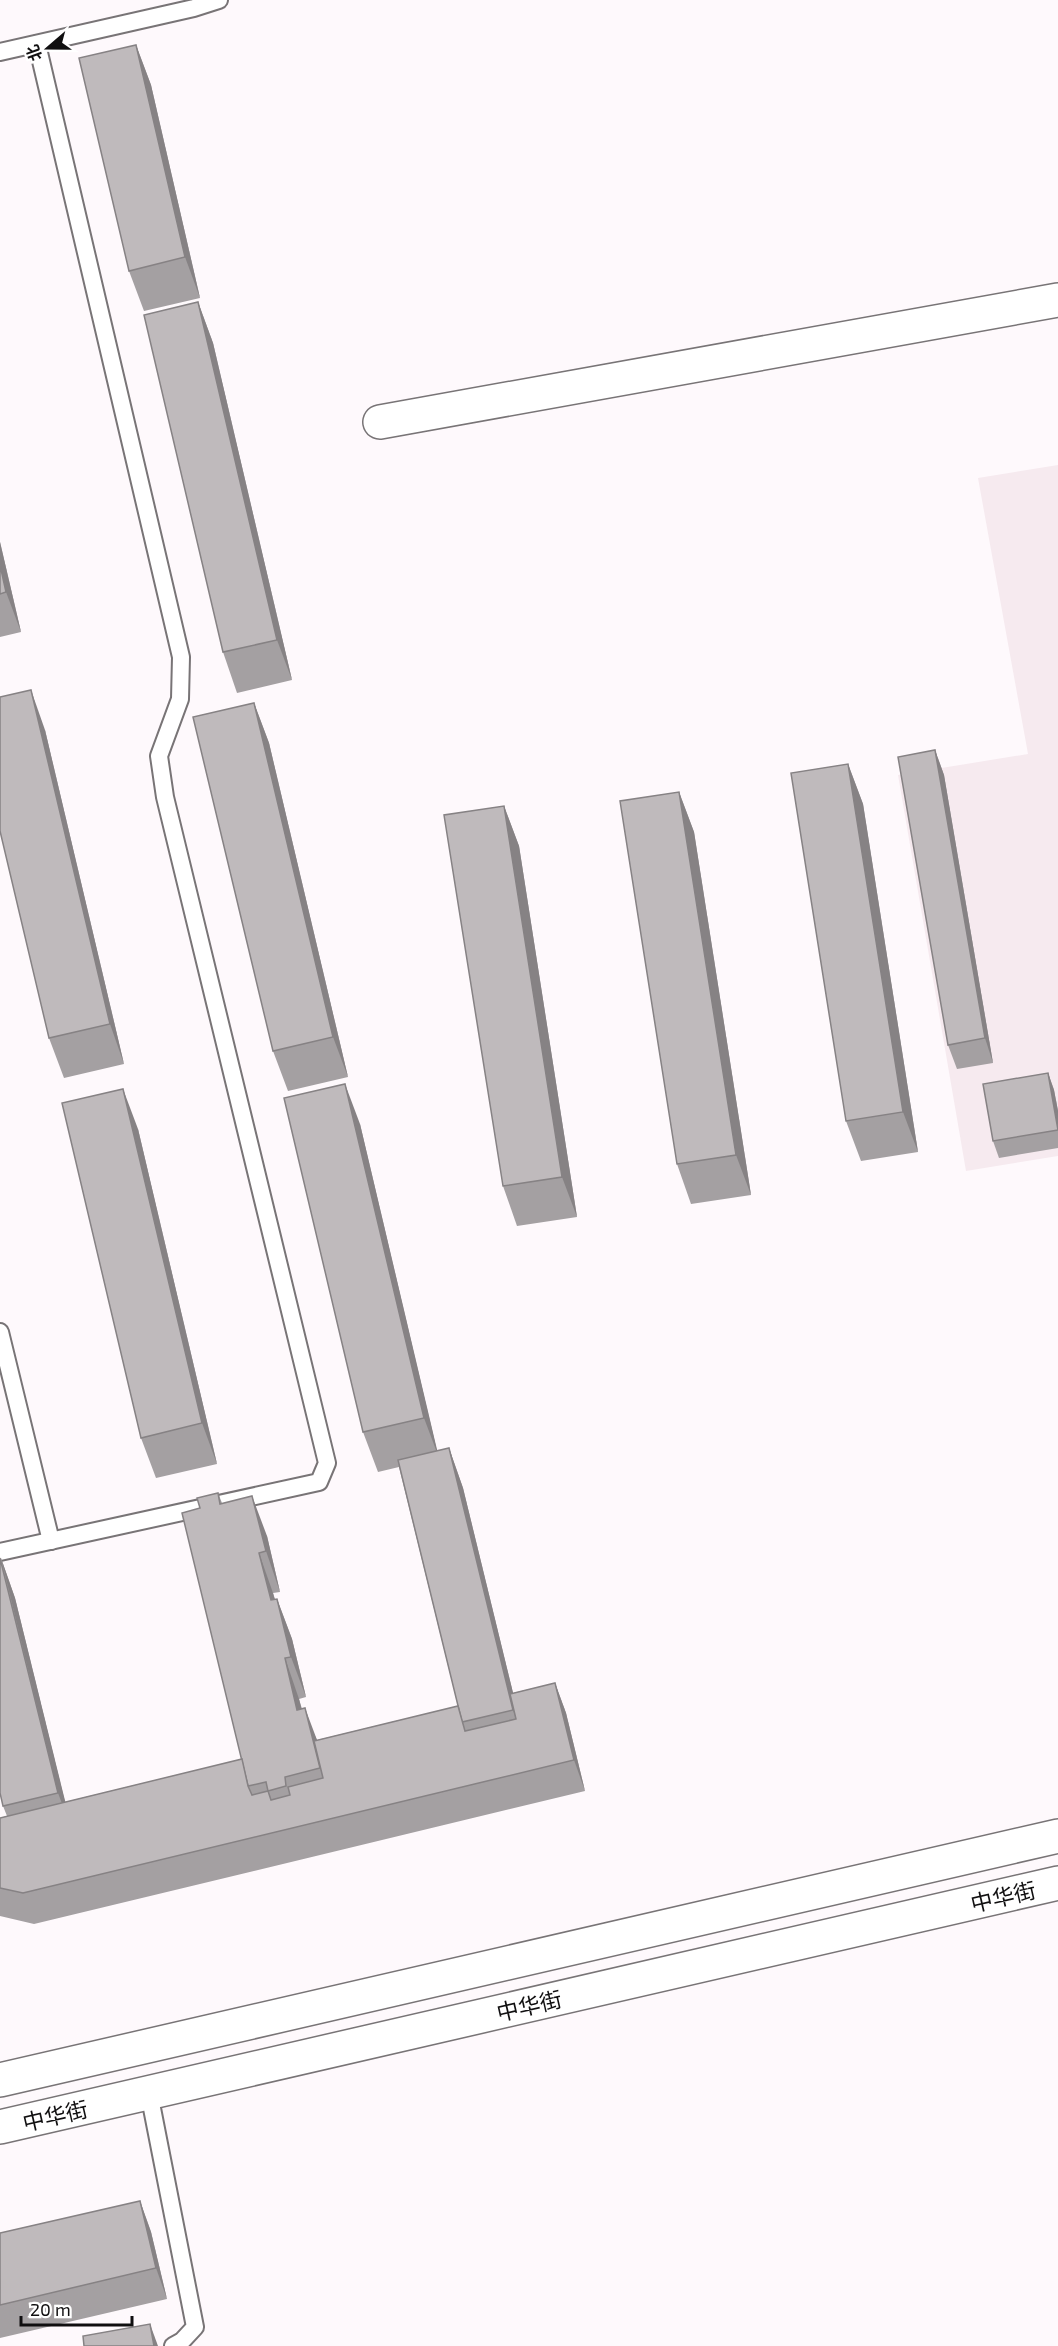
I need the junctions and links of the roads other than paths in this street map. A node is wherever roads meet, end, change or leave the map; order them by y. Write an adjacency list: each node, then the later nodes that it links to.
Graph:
1 (219, 0): 2 (lane)
2 (37, 44): 3 (lane); 7 (lane)
3 (0, 52)
4 (1058, 300): 5 (main road)
5 (380, 422)
6 (0, 1332): 7 (lane)
7 (51, 1541): 8 (lane)
8 (0, 1552)
9 (1058, 1836): 11 (main road, 中华街)
10 (1058, 1883): 12 (main road, 中华街)
11 (0, 2080)
12 (149, 2093): 13 (main road, 中华街); 14 (lane)
13 (0, 2127)
14 (173, 2346)

